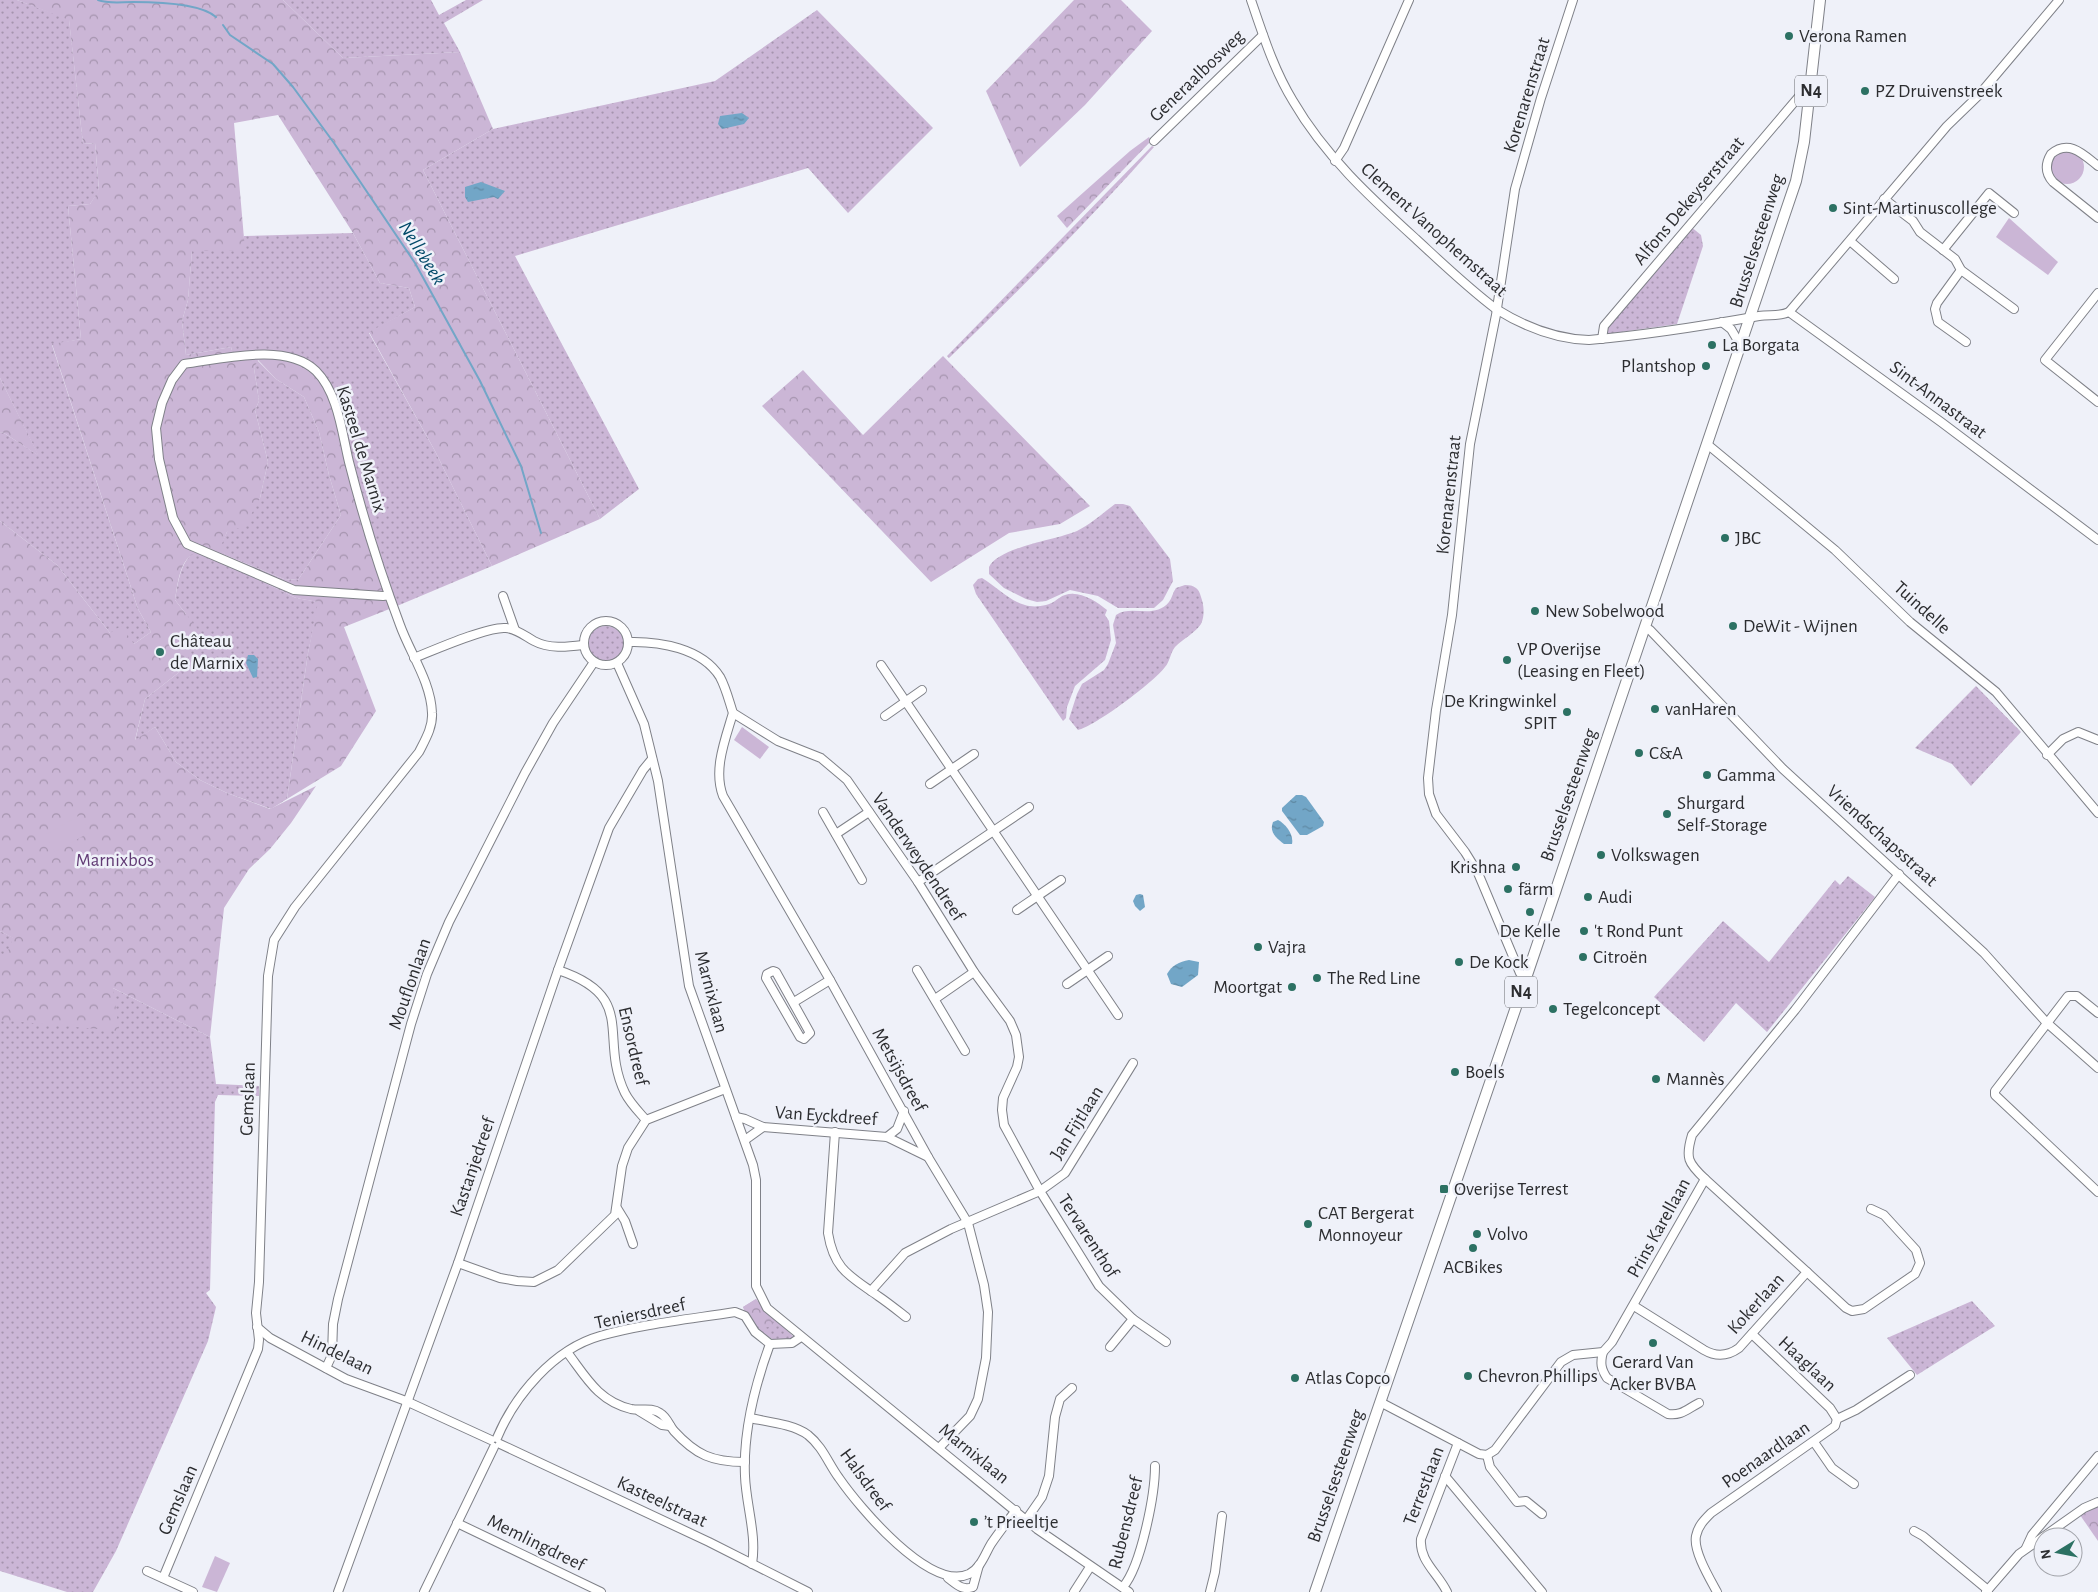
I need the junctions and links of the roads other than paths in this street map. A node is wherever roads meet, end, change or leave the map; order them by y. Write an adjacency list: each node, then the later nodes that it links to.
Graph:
1 (1251, 0): 6 (street, Clement Vanophemstraat)
2 (1410, 0): 9 (street)
3 (1573, 0): 19 (street, Korenarenstraat)
4 (1820, 0): 7 (main road, Brusselsesteenweg / N4)
5 (2059, 0): 11 (street)
6 (1263, 35): 8 (street, Generaalbosweg); 9 (street, Clement Vanophemstraat)
7 (1810, 92): 22 (main road, Brusselsesteenweg / N4); 24 (street, Alfons Dekeyserstraat)
8 (1154, 141)
9 (1335, 161): 19 (street, Clement Vanophemstraat)
10 (2098, 166): 13 (street)
11 (1884, 199): 14 (street); 15 (street)
12 (2014, 213): 15 (street)
13 (2098, 218)
14 (1850, 240): 17 (street); 21 (street)
15 (1943, 250): 16 (street)
16 (1962, 270): 20 (street); 25 (street)
17 (1894, 279)
18 (2098, 293): 27 (street)
19 (1496, 309): 24 (street, Clement Vanophemstraat); 67 (street, Korenarenstraat)
20 (2014, 309)
21 (1789, 312): 22 (street); 29 (street, Sint-Annastraat)
22 (1750, 318): 23 (street, Clement Vanophemstraat); 26 (main road, Brusselsesteenweg / N4)
23 (1722, 322): 24 (street, Clement Vanophemstraat); 26 (street)
24 (1602, 339)
25 (1966, 342)
26 (1740, 346): 28 (main road, Brusselsesteenweg / N4)
27 (2098, 402)
28 (1707, 444): 32 (main road, Brusselsesteenweg / N4); 46 (street, Tuindelle)
29 (2098, 540)
30 (389, 595): 30 (street, Kasteel de Marnix); 36 (street, Kasteel de Marnix)
31 (503, 596): 33 (street)
32 (1645, 628): 56 (street, Vriendschapsstraat); 67 (main road, Brusselsesteenweg / N4)
33 (515, 630): 35 (street); 36 (street)
34 (628, 642): 35 (street); 38 (street); 42 (street)
35 (583, 645): 37 (street)
36 (414, 658): 100 (street, Gemslaan)
37 (594, 662): 38 (street); 108 (street, Mouflonlaan)
38 (617, 663): 47 (street, Marnixlaan)
39 (882, 665): 41 (street)
40 (922, 690): 41 (street)
41 (906, 701): 43 (street); 48 (street)
42 (733, 713): 52 (street, Vanderweydendreef); 68 (street, Metsijsdreef)
43 (885, 716)
44 (2098, 740): 46 (street)
45 (974, 754): 48 (street)
46 (2047, 755): 53 (street, Tuindelle)
47 (652, 759): 63 (street, Kastanjedreef); 78 (street, Marnixlaan)
48 (952, 769): 49 (street); 54 (street)
49 (930, 784)
50 (1029, 807): 54 (street)
51 (823, 812): 55 (street)
52 (869, 812): 55 (street); 59 (street, Vanderweydendreef)
53 (2098, 813)
54 (994, 831): 59 (street); 60 (street)
55 (836, 834): 57 (street)
56 (1899, 874): 74 (street, Vriendschapsstraat); 87 (street, Prins Karellaan)
57 (862, 880)
58 (1061, 880): 60 (street)
59 (918, 882): 66 (street, Vanderweydendreef)
60 (1038, 896): 61 (street); 65 (street)
61 (1016, 910)
62 (1108, 956): 65 (street)
63 (558, 970): 81 (street, Ensordreef); 94 (street, Kastanjedreef)
64 (917, 970): 70 (street)
65 (1088, 970): 69 (street); 73 (street)
66 (974, 972): 70 (street); 88 (street, Vanderweydendreef)
67 (1526, 978): 112 (main road, Brusselsesteenweg / N4)
68 (830, 980): 71 (street); 79 (street, Metsijsdreef)
69 (1067, 984)
70 (935, 999): 75 (street)
71 (794, 1002): 71 (street)
72 (2098, 1014): 74 (street)
73 (1118, 1015)
74 (2046, 1022): 77 (street, Vriendschapsstraat); 89 (street)
75 (965, 1051)
76 (1133, 1063): 88 (street, Jan Fijtlaan)
77 (2098, 1068)
78 (725, 1089): 80 (street, Marnixlaan); 81 (street)
79 (904, 1111): 84 (street, Van Eyckdreef); 86 (street, Metsijsdreef)
80 (736, 1117): 82 (street, Van Eyckdreef); 85 (street, Marnixlaan)
81 (646, 1120): 90 (street)
82 (763, 1127): 83 (street, Van Eyckdreef); 85 (street, Van Eyckdreef)
83 (835, 1132): 84 (street, Van Eyckdreef); 96 (street)
84 (887, 1137): 86 (street, Van Eyckdreef)
85 (744, 1140): 102 (street, Marnixlaan)
86 (928, 1157): 92 (street, Metsijsdreef)
87 (1705, 1179): 95 (street, Kokerlaan); 97 (street, Prins Karellaan)
88 (1040, 1191): 92 (street); 99 (street, Tervarenthof)
89 (2098, 1192)
90 (616, 1208): 93 (street); 94 (street)
91 (1872, 1209): 95 (street)
92 (968, 1223): 96 (street); 119 (street, Metsijsdreef)
93 (632, 1244)
94 (458, 1262): 111 (street, Kastanjedreef)
95 (1807, 1272): 101 (street, Kokerlaan)
96 (871, 1291): 98 (street)
97 (1634, 1306): 101 (street, Kokerlaan); 107 (street, Prins Karellaan)
98 (906, 1318)
99 (1133, 1319): 103 (street, Tervarenthof); 105 (street)
100 (257, 1327): 108 (street, Hindelaan); 141 (street, Gemslaan)
101 (1752, 1334): 115 (street, Haaglaan)
102 (801, 1337): 104 (street); 119 (street, Marnixlaan)
103 (1166, 1342)
104 (770, 1344): 106 (street, Teniersdreef); 114 (street)
105 (1110, 1347)
106 (567, 1352): 116 (street, Teniersdreef); 122 (street)
107 (1603, 1352): 113 (street); 120 (street)
108 (326, 1368): 111 (street, Hindelaan)
109 (1910, 1375): 115 (street, Poenaardlaan)
110 (1072, 1388): 130 (street)
111 (406, 1401): 116 (street, Kasteelstraat); 146 (street, Kastanjedreef)
112 (1380, 1402): 118 (street); 152 (main road, Brusselsesteenweg / N4)
113 (1699, 1403)
114 (750, 1418): 122 (street); 140 (street, Halsdreef)
115 (1838, 1419): 117 (street, Poenaardlaan)
116 (496, 1442): 131 (street, Teniersdreef); 136 (street, Kasteelstraat)
117 (1814, 1442): 125 (street); 155 (street, Poenaardlaan)
118 (1458, 1443): 120 (street); 124 (street, Terrestlaan)
119 (940, 1447): 127 (street, Marnixlaan)
120 (1487, 1455): 128 (street)
121 (2098, 1456): 135 (street)
122 (745, 1462): 136 (street)
123 (1155, 1466): 143 (street, Rubensdreef)
124 (1445, 1476): 142 (street); 153 (street, Terrestlaan)
125 (1854, 1484)
126 (2098, 1502): 132 (street)
127 (1016, 1510): 130 (street, Marnixlaan); 137 (street, Halsdreef)
128 (1542, 1514)
129 (1222, 1516): 151 (street)
130 (1026, 1520): 138 (street, Marnixlaan)
131 (457, 1523): 147 (street, Teniersdreef); 148 (street, Memlingdreef)
132 (2057, 1527)
133 (1914, 1532): 144 (street)
134 (2033, 1543): 135 (street)
135 (2026, 1548): 144 (street)
136 (752, 1564): 149 (street, Kasteelstraat)
137 (980, 1565): 140 (street, Halsdreef); 140 (street, Halsdreef)
138 (1090, 1567): 143 (street, Marnixlaan); 150 (street)
139 (147, 1571): 141 (street)
140 (946, 1577)
141 (163, 1578): 145 (street)
142 (1536, 1588): 154 (street)
143 (1126, 1590)
144 (1987, 1591)
145 (193, 1592)
146 (338, 1592)
147 (424, 1592)
148 (601, 1592)
149 (808, 1592)
150 (1074, 1592)
151 (1210, 1592)
152 (1315, 1592)
153 (1447, 1592)
154 (1542, 1592)
155 (1717, 1592)

